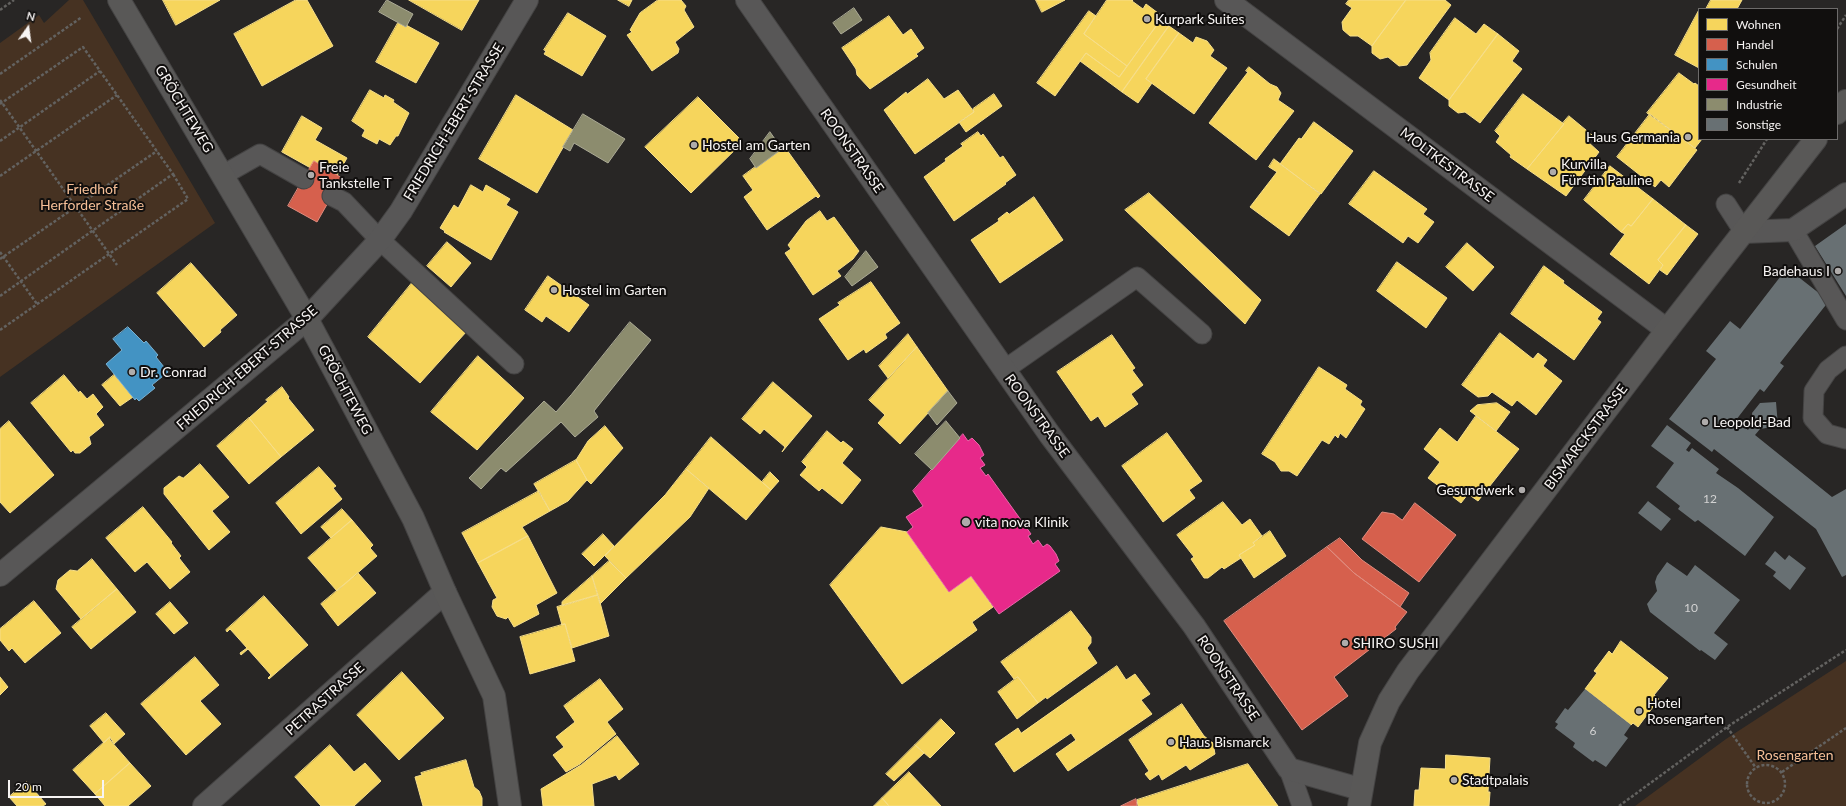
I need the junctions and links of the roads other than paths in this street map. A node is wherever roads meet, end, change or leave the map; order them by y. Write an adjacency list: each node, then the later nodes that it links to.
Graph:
1 (119, 0): 8 (street, GRÖCHTEWEG)
2 (527, 0): 15 (street, FRIEDRICH-EBERT-STRASSE)
3 (746, 0): 22 (street, ROONSTRASSE)
4 (1226, 0): 18 (street, MOLTKESTRASSE)
5 (1846, 101): 6 (street)
6 (1838, 111)
7 (1815, 140): 14 (street, BISMARCKSTRASSE)
8 (223, 176): 9 (lane); 16 (street, GRÖCHTEWEG)
9 (304, 179)
10 (1846, 194): 13 (street)
11 (332, 196): 15 (lane)
12 (1726, 204): 14 (lane)
13 (1793, 230): 14 (street); 17 (lane)
14 (1744, 232): 18 (street, BISMARCKSTRASSE)
15 (380, 240): 16 (street, FRIEDRICH-EBERT-STRASSE); 21 (lane)
16 (307, 319): 24 (street, FRIEDRICH-EBERT-STRASSE); 25 (street, GRÖCHTEWEG)
17 (1846, 320)
18 (1667, 330): 27 (street, BISMARCKSTRASSE)
19 (1202, 334): 22 (lane)
20 (1846, 356): 23 (lane)
21 (514, 364)
22 (1004, 370): 26 (street, ROONSTRASSE)
23 (1846, 439)
24 (0, 575)
25 (445, 592): 28 (street, PETRASTRASSE); 29 (street, GRÖCHTEWEG)
26 (1289, 769): 27 (street); 30 (lane)
27 (1360, 797)
28 (204, 806)
29 (510, 806)
30 (1302, 806)

